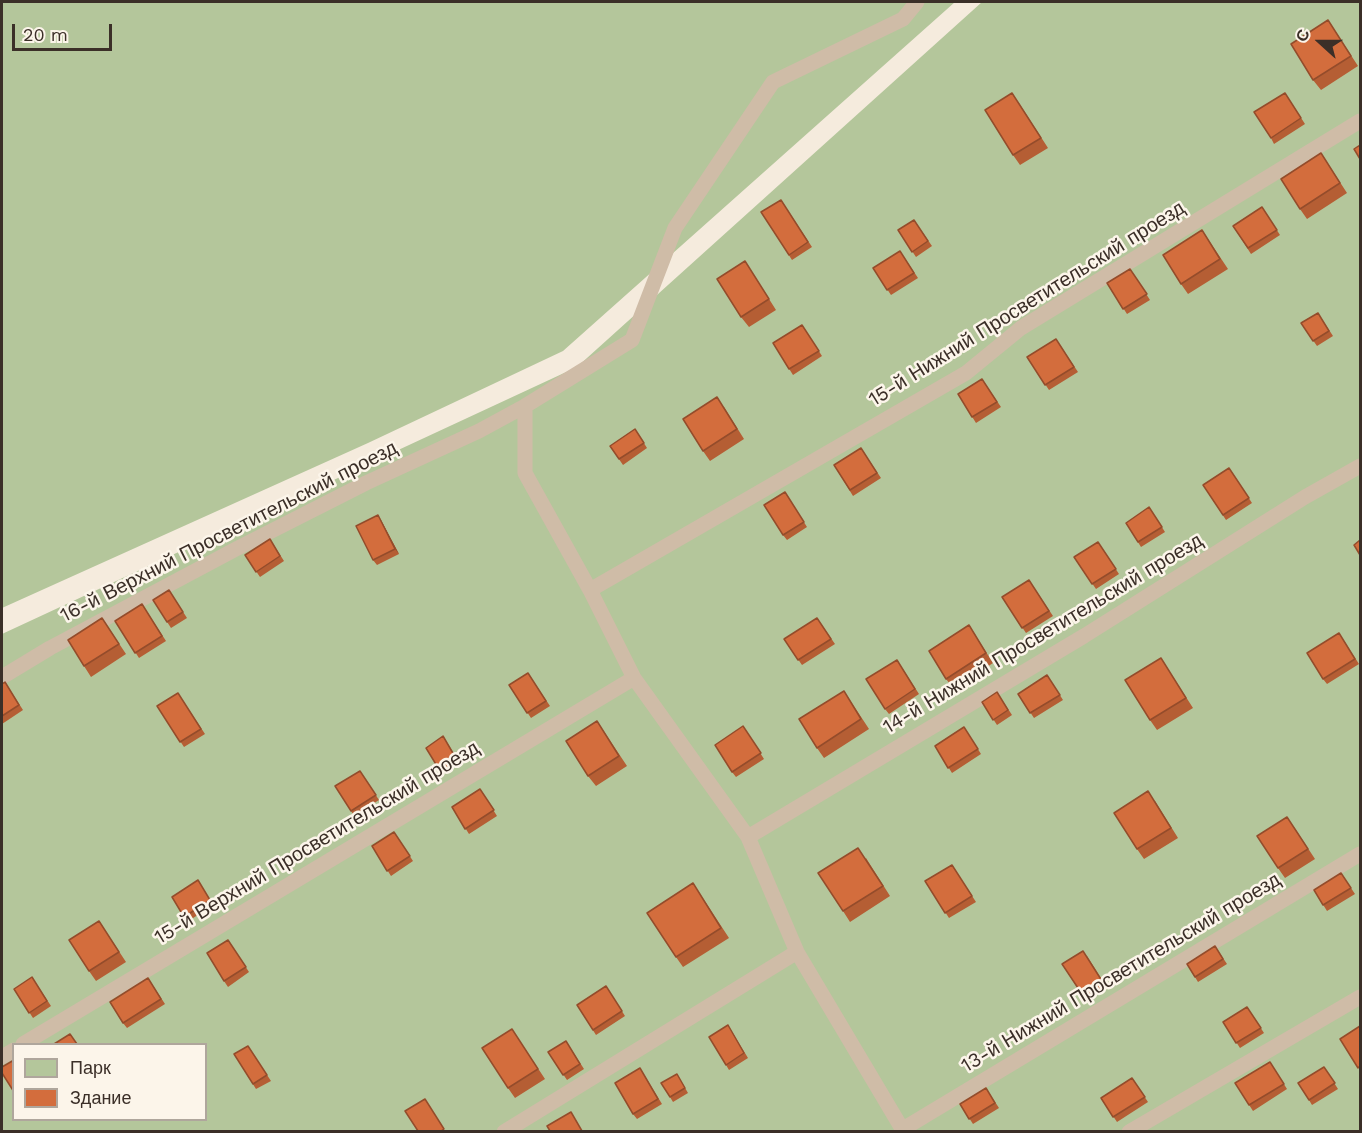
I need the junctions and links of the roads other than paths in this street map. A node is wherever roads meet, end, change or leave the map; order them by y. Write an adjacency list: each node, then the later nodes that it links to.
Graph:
1 (917, 2): 3 (lane, 16-й Верхний Просветительский проезд)
2 (1360, 122): 5 (lane, 15-й Нижний Просветительский проезд)
3 (525, 406): 5 (lane); 6 (lane, 16-й Верхний Просветительский проезд)
4 (1360, 466): 8 (lane, 14-й Нижний Просветительский проезд)
5 (590, 590): 7 (lane)
6 (2, 677)
7 (634, 678): 8 (lane); 12 (lane, 15-й Верхний Просветительский проезд)
8 (748, 837): 10 (lane)
9 (1360, 854): 13 (lane, 13-й Нижний Просветительский проезд)
10 (797, 952): 13 (lane); 14 (lane)
11 (1360, 997): 15 (lane)
12 (24, 1043)
13 (904, 1130)
14 (504, 1131)
15 (1129, 1131)

